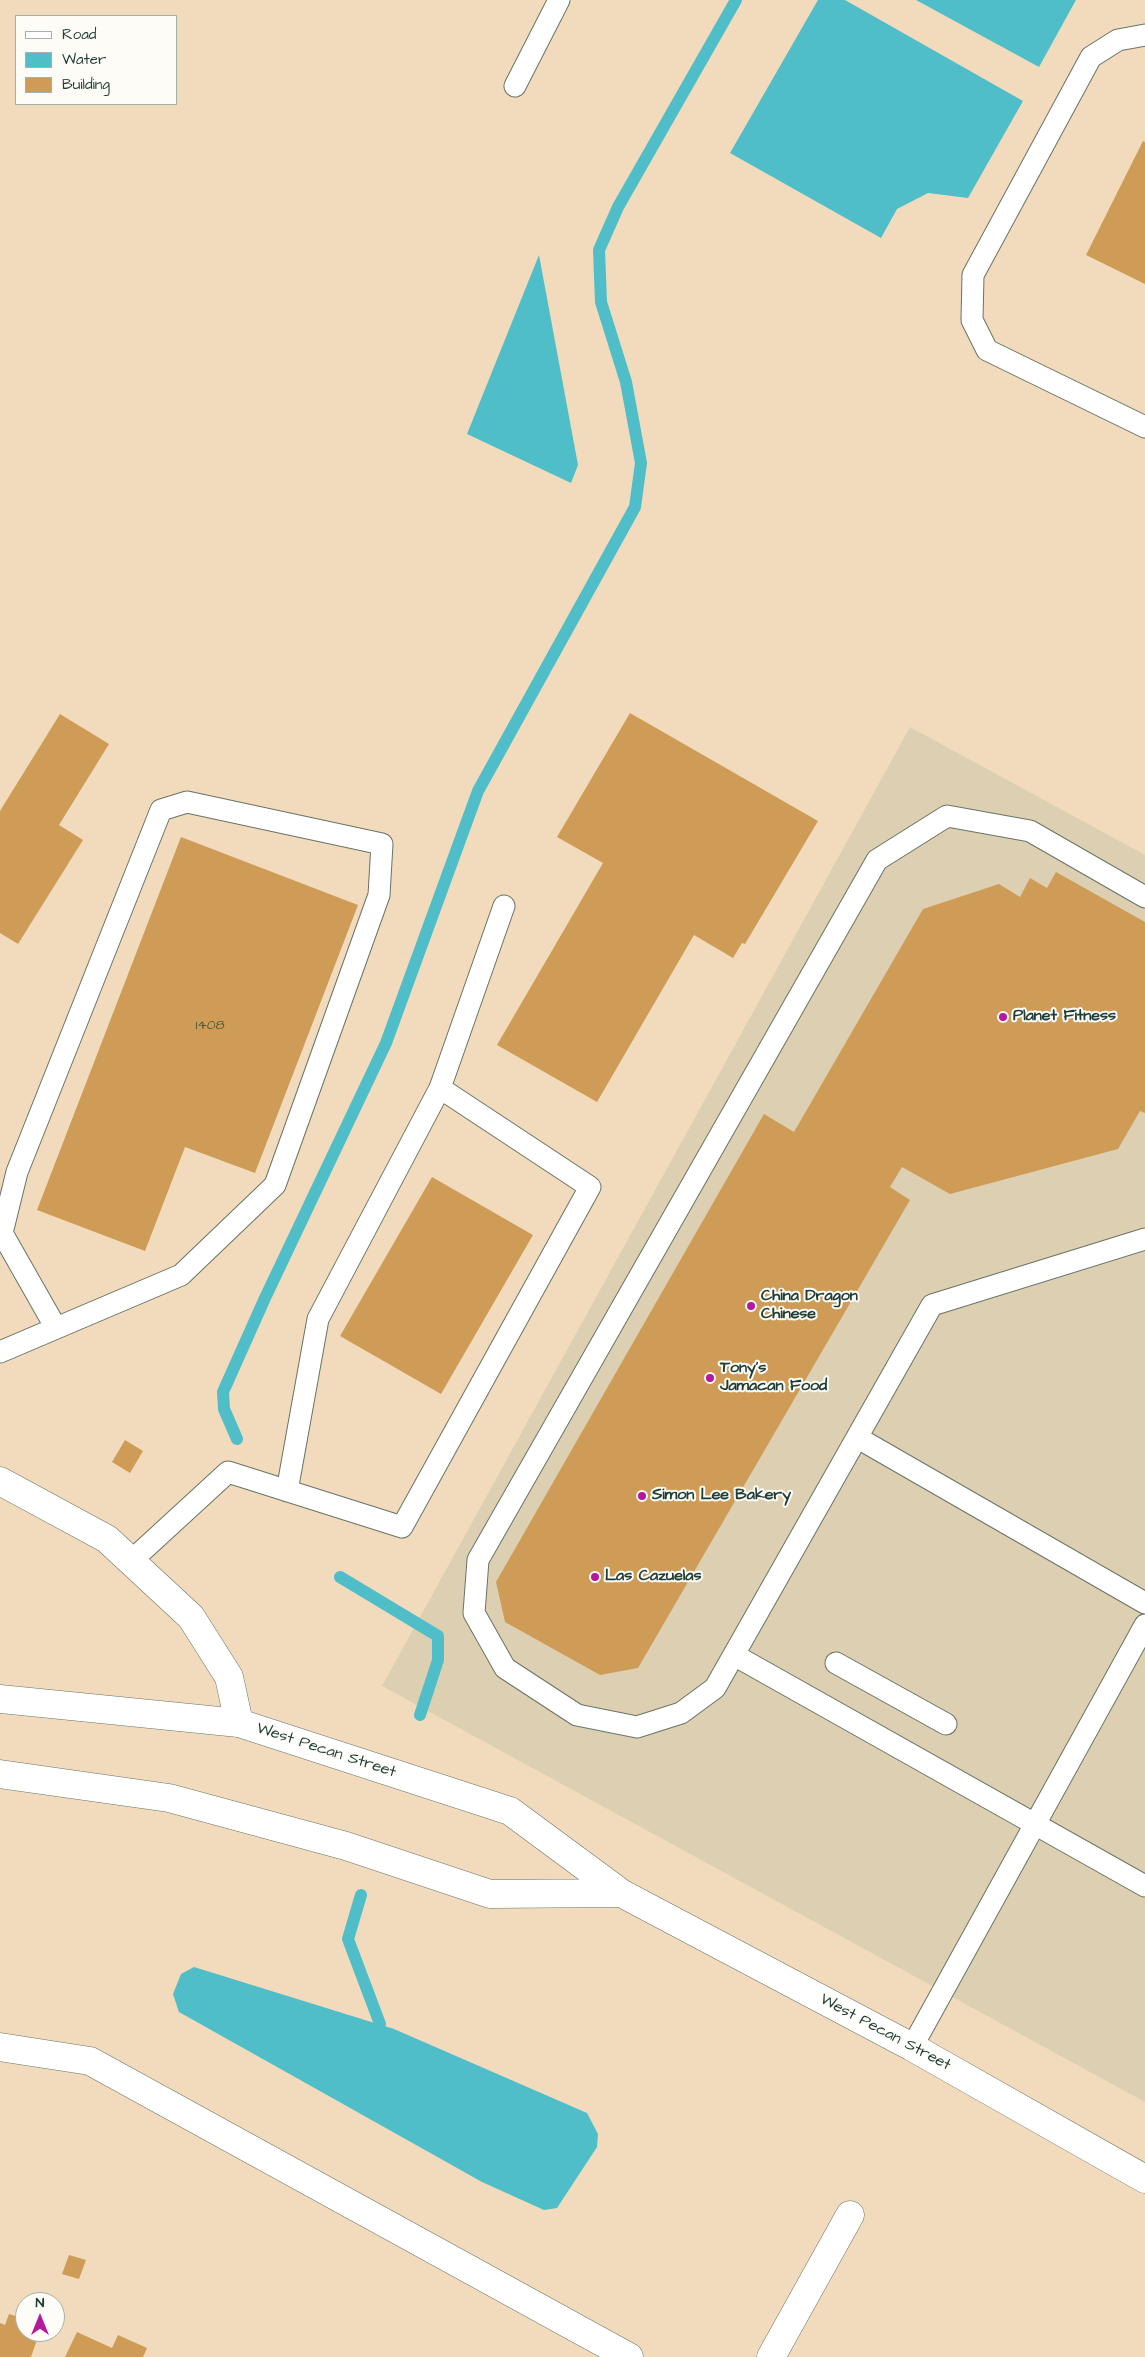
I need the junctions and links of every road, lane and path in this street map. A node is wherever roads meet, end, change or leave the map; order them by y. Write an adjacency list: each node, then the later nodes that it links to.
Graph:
1 (559, 0): 3 (lane)
2 (1145, 36): 4 (lane)
3 (515, 86)
4 (1145, 427)
5 (1145, 897): 17 (lane)
6 (504, 906): 7 (lane)
7 (440, 1088): 13 (lane); 13 (lane)
8 (1145, 1239): 11 (lane)
9 (56, 1328): 9 (lane); 10 (lane)
10 (0, 1352)
11 (858, 1438): 15 (lane); 17 (lane)
12 (0, 1480): 14 (main road)
13 (286, 1491): 14 (lane)
14 (130, 1562): 20 (main road)
15 (1145, 1602)
16 (1145, 1624): 23 (lane)
17 (734, 1655): 23 (lane)
18 (836, 1663): 21 (lane)
19 (0, 1699): 20 (main road, West Pecan Street)
20 (239, 1723): 25 (main road, West Pecan Street)
21 (946, 1724)
22 (0, 1774): 25 (main road, West Pecan Street)
23 (1035, 1824): 24 (lane); 27 (lane)
24 (1145, 1886)
25 (621, 1893): 27 (main road, West Pecan Street)
26 (0, 2047): 30 (main road)
27 (912, 2047): 28 (main road, West Pecan Street)
28 (1145, 2179)
29 (850, 2214): 31 (main road)
30 (629, 2357)
31 (771, 2357)

